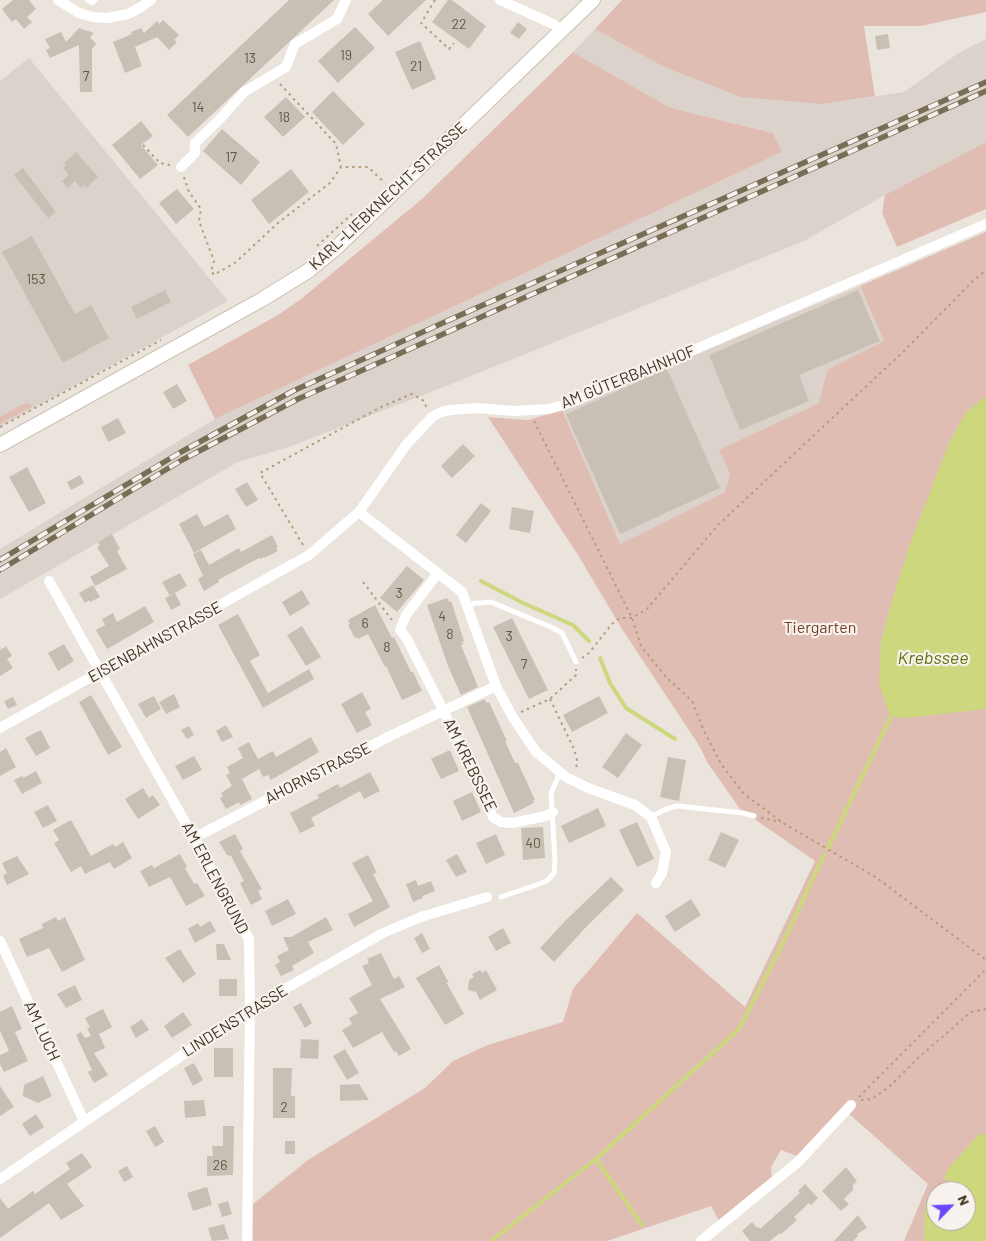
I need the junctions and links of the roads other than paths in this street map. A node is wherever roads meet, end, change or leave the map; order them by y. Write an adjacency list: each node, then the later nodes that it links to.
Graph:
1 (58, 0): 4 (street)
2 (88, 0): 3 (lane)
3 (95, 0)
4 (151, 0)
5 (346, 0): 9 (street)
6 (500, 0): 8 (street)
7 (589, 1): 8 (street, KARL-LIEBKNECHT-STRASSE)
8 (563, 30): 11 (street, KARL-LIEBKNECHT-STRASSE)
9 (181, 166)
10 (986, 224): 12 (street, AM GÜTERBAHNHOF)
11 (0, 446)
12 (359, 512): 13 (street, AM GÜTERBAHNHOF); 14 (street)
13 (309, 555): 18 (street, EISENBAHNSTRASSE)
14 (438, 573): 16 (street); 20 (street, AM KREBSSEE)
15 (48, 581): 18 (street, AM ERLENGRUND)
16 (468, 604): 17 (lane); 19 (street)
17 (576, 662)
18 (101, 672): 21 (street, EISENBAHNSTRASSE); 26 (street, AM ERLENGRUND)
19 (496, 686): 20 (street, AM KREBSSEE); 22 (street)
20 (444, 712): 23 (street, AM KREBSSEE); 26 (street, AHORNSTRASSE)
21 (0, 728)
22 (560, 773): 23 (lane); 25 (street)
23 (553, 812): 29 (lane)
24 (754, 816): 25 (lane)
25 (651, 817): 27 (street)
26 (194, 838): 31 (street, AM ERLENGRUND)
27 (656, 883)
28 (487, 897): 31 (street, LINDENSTRASSE)
29 (501, 897)
30 (0, 941): 33 (street, AM LUCH)
31 (250, 1008): 33 (street, LINDENSTRASSE); 35 (street, AM ERLENGRUND)
32 (851, 1105): 36 (street)
33 (84, 1121): 34 (street, LINDENSTRASSE)
34 (0, 1180)
35 (248, 1241)
36 (701, 1241)

